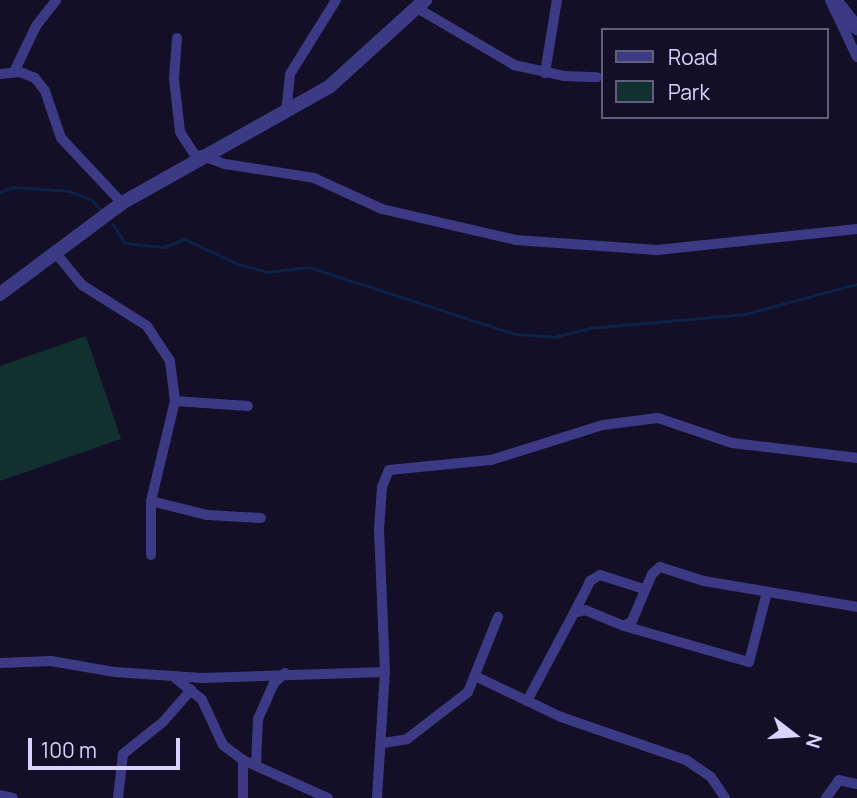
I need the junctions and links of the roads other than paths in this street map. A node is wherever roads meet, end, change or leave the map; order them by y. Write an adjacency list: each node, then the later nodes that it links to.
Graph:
1 (56, 0): 9 (street)
2 (337, 0): 13 (street)
3 (558, 0): 11 (street)
4 (833, 0): 6 (street); 8 (street)
5 (421, 4): 11 (street); 13 (street)
6 (857, 28)
7 (177, 38): 14 (street)
8 (857, 57)
9 (14, 72): 10 (street); 15 (street)
10 (0, 74)
11 (545, 74): 12 (street)
12 (597, 77)
13 (286, 113): 14 (street)
14 (199, 156): 15 (street); 16 (street)
15 (122, 203): 17 (street)
16 (857, 229)
17 (54, 251): 18 (street); 19 (street)
18 (0, 294)
19 (175, 401): 20 (street); 22 (street)
20 (248, 406)
21 (857, 457): 32 (street)
22 (152, 501): 23 (street); 24 (street)
23 (261, 517)
24 (151, 555)
25 (644, 589): 26 (street); 28 (street); 30 (street)
26 (768, 592): 27 (street); 30 (street)
27 (857, 607)
28 (574, 613): 30 (street); 37 (street)
29 (498, 617): 35 (street)
30 (624, 626)
31 (0, 663): 34 (street)
32 (385, 671): 33 (street); 38 (street)
33 (288, 672): 34 (street); 40 (street)
34 (174, 677): 36 (street)
35 (477, 677): 37 (street); 38 (street)
36 (191, 690): 39 (street); 44 (street)
37 (527, 701): 48 (street)
38 (383, 743): 47 (street)
39 (243, 760): 40 (street); 45 (street)
40 (256, 765): 46 (street)
41 (857, 784): 49 (street)
42 (0, 795): 43 (street)
43 (13, 798)
44 (118, 798)
45 (243, 798)
46 (328, 798)
47 (377, 798)
48 (725, 798)
49 (826, 798)

